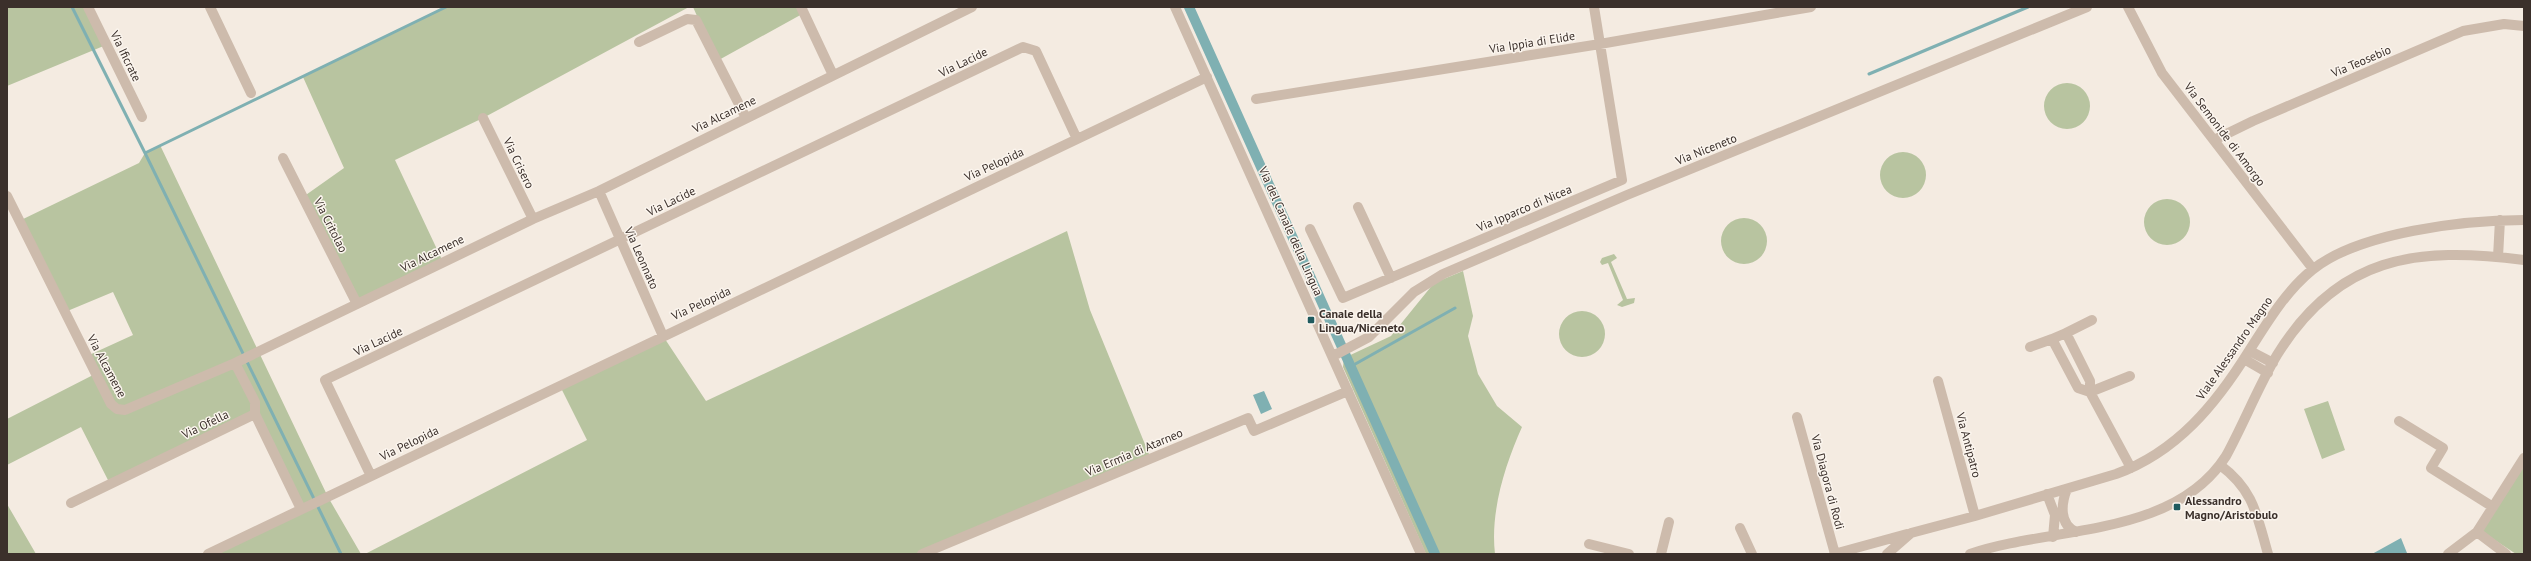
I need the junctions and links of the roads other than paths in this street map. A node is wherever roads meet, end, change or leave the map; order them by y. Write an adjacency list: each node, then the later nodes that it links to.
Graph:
1 (88, 7): 18 (street, Via Ificrate)
2 (210, 7): 16 (street)
3 (801, 7): 14 (street)
4 (972, 7): 14 (street, Via Alcamene)
5 (1175, 7): 15 (street, Via del Canale della Lingua)
6 (1594, 7): 13 (street)
7 (1811, 7): 10 (street, Via Ippia di Elide)
8 (2087, 7): 26 (street, Via Niceneto)
9 (2128, 7): 22 (street, Via Semonide di Amorgo)
10 (1792, 8): 13 (street, Via Ippia di Elide)
11 (2524, 26): 22 (street, Via Teosebio)
12 (639, 42): 20 (street)
13 (1600, 44): 17 (street, Via Ippia di Elide); 24 (street)
14 (833, 75): 20 (street, Via Alcamene)
15 (1207, 77): 21 (street, Via Pelopida); 44 (street, Via del Canale della Lingua)
16 (251, 93)
17 (1256, 99)
18 (142, 117)
19 (483, 118): 29 (street, Via Crisero)
20 (746, 118): 25 (street, Via Alcamene)
21 (1077, 139): 33 (street, Via Lacide); 41 (street, Via Pelopida)
22 (2214, 140): 36 (street, Via Semonide di Amorgo)
23 (283, 158): 38 (street, Via Critolao)
24 (1622, 180): 26 (street); 37 (street, Via Ipparco di Nicea)
25 (599, 191): 29 (street, Via Alcamene); 33 (street, Via Leonnato)
26 (1627, 195): 44 (street, Via Niceneto)
27 (7, 196): 46 (street, Via Alcamene)
28 (1358, 207): 37 (street)
29 (532, 219): 38 (street, Via Alcamene)
30 (2500, 220): 31 (street, Viale Alessandro Magno); 34 (street); 36 (street, Viale Alessandro Magno)
31 (2524, 220)
32 (1310, 229): 37 (street, Via Ipparco di Nicea)
33 (620, 240): 41 (street, Via Leonnato); 59 (street, Via Lacide)
34 (2498, 257): 35 (street); 47 (street)
35 (2524, 260)
36 (2313, 269): 45 (street, Viale Alessandro Magno)
37 (1391, 278)
38 (357, 304): 46 (street, Via Alcamene)
39 (2092, 320): 40 (street)
40 (2066, 332): 42 (street); 52 (street)
41 (663, 336): 59 (street, Via Pelopida)
42 (2052, 339): 43 (street); 52 (street)
43 (2030, 347)
44 (1336, 354): 51 (street, Via del Canale della Lingua)
45 (2247, 355): 47 (street); 48 (street); 58 (street, Viale Alessandro Magno)
46 (234, 363): 53 (street)
47 (2273, 363): 48 (street)
48 (2268, 373): 57 (street)
49 (2130, 376): 52 (street)
50 (1938, 381): 65 (street, Via Antipatro)
51 (1348, 390): 75 (street, Via Ermia di Atarneo); 76 (street, Via del Canale della Lingua)
52 (2090, 392): 58 (street)
53 (255, 414): 62 (street, Via Ofella); 64 (street)
54 (1797, 417): 80 (street, Via Diagora di Rodi)
55 (2399, 421): 63 (street)
56 (2524, 458): 63 (street)
57 (2220, 465): 68 (street); 73 (street)
58 (2130, 468): 60 (street, Viale Alessandro Magno)
59 (371, 476): 64 (street, Via Pelopida)
60 (2067, 489): 61 (street, Viale Alessandro Magno); 68 (street)
61 (2047, 494): 65 (street, Viale Alessandro Magno); 71 (street)
62 (72, 504)
63 (2493, 507): 69 (street)
64 (301, 509): 74 (street, Via Pelopida)
65 (1975, 516): 70 (street, Viale Alessandro Magno)
66 (1669, 522): 78 (street)
67 (1740, 528): 79 (street)
68 (2076, 532): 71 (street)
69 (2477, 532): 84 (street); 85 (street)
70 (1911, 533): 80 (street); 81 (street, Viale Alessandro Magno)
71 (2054, 537): 82 (street)
72 (1589, 544): 77 (street)
73 (2267, 551): 83 (street)
74 (208, 554)
75 (922, 554)
76 (1421, 554)
77 (1629, 554)
78 (1661, 554)
79 (1752, 554)
80 (1834, 554)
81 (1887, 554)
82 (1970, 554)
83 (2257, 554)
84 (2448, 554)
85 (2506, 554)

